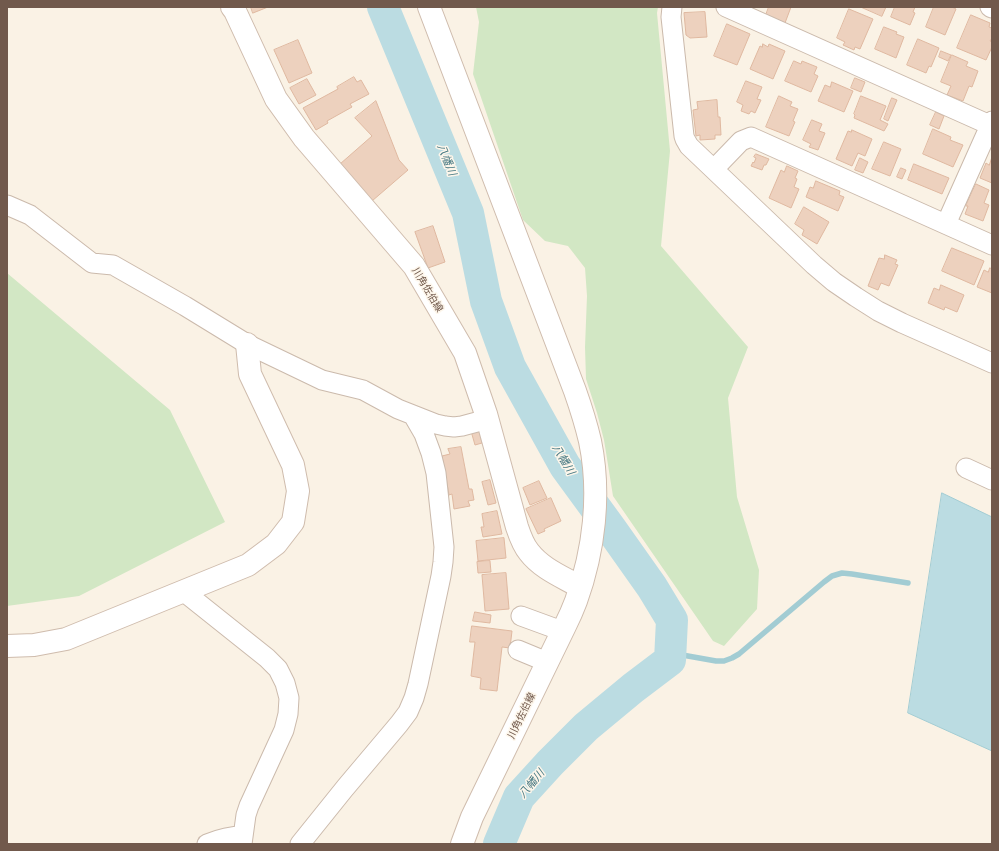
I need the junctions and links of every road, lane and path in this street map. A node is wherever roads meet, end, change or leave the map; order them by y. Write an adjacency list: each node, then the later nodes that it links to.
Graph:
1 (232, 7): 13 (main road, 川角佐伯線)
2 (429, 7): 16 (main road, 川角佐伯線)
3 (672, 7): 6 (street)
4 (726, 7): 5 (street)
5 (991, 124): 8 (street)
6 (714, 169): 8 (street); 11 (street)
7 (7, 205): 10 (street)
8 (946, 224): 9 (street)
9 (992, 245)
10 (247, 344): 12 (street); 17 (main road)
11 (992, 363)
12 (413, 416): 13 (street); 25 (street)
13 (488, 419): 16 (main road, 川角佐伯線)
14 (966, 468): 15 (street)
15 (992, 480)
16 (580, 587): 19 (main road, 川角佐伯線)
17 (183, 591): 20 (main road); 23 (street)
18 (522, 616): 19 (street)
19 (562, 631): 22 (main road, 川角佐伯線)
20 (7, 646)
21 (518, 650): 22 (street)
22 (547, 662): 26 (main road, 川角佐伯線)
23 (243, 840): 24 (street)
24 (208, 844)
25 (300, 844)
26 (462, 844)

